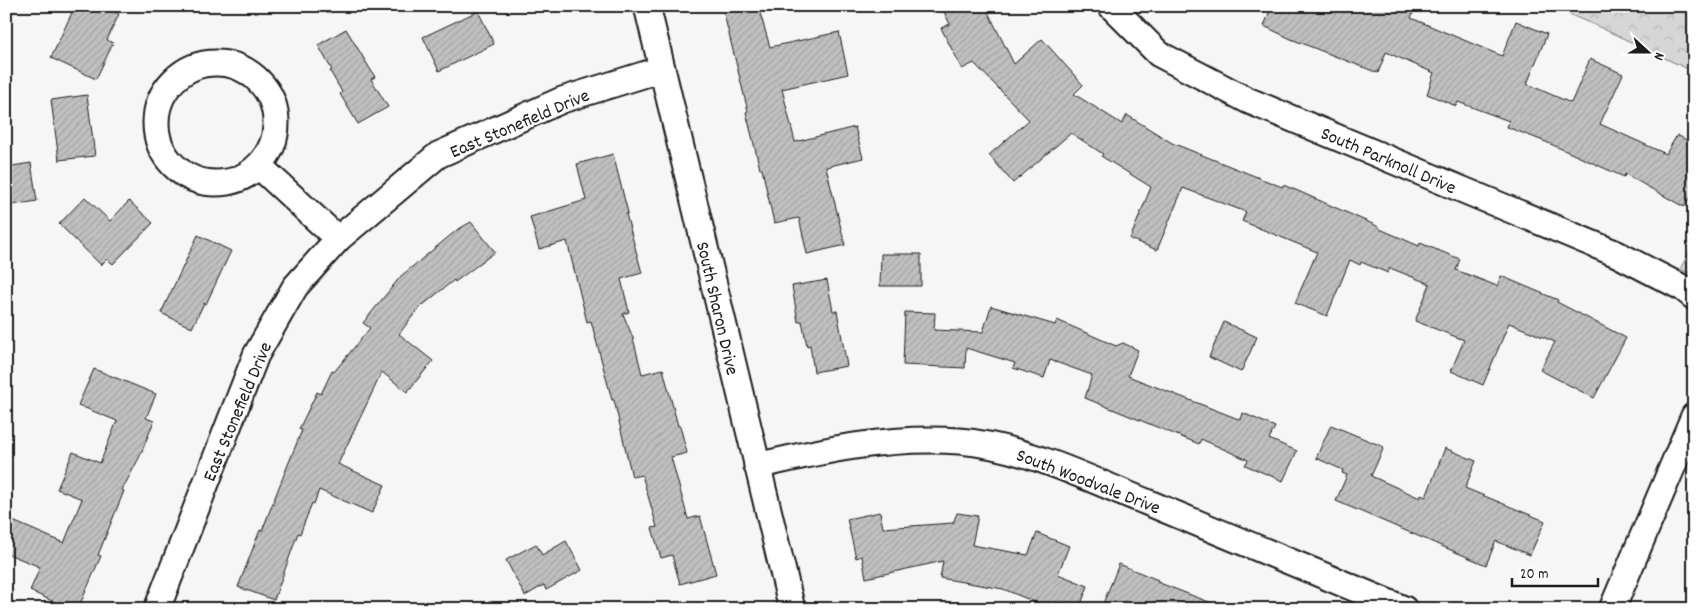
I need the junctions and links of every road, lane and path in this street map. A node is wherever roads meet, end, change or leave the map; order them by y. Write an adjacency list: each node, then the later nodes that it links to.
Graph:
1 (647, 6): 3 (street, South Sharon Drive)
2 (1111, 6): 6 (street, South Parknoll Drive)
3 (662, 69): 5 (street, East Stonefield Drive); 8 (street, South Sharon Drive)
4 (259, 166): 4 (street); 5 (street)
5 (338, 239): 9 (street, East Stonefield Drive)
6 (1688, 293)
7 (1694, 416): 12 (street)
8 (757, 466): 10 (street, South Sharon Drive); 11 (street, South Woodvale Drive)
9 (157, 609)
10 (792, 609)
11 (1404, 609)
12 (1612, 609)

